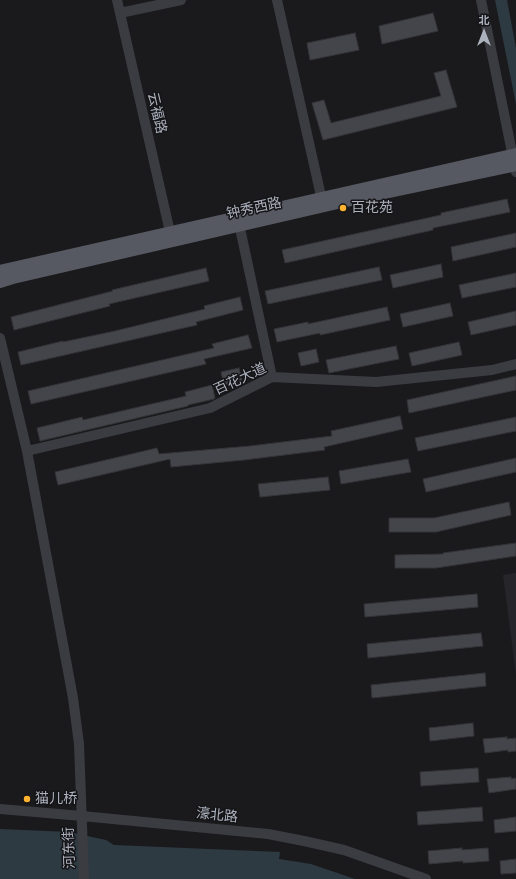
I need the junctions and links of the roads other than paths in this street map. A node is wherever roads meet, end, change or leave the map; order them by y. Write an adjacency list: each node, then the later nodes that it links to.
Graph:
1 (117, 0): 5 (street, 云福路)
2 (181, 0): 5 (street)
3 (277, 0): 7 (street)
4 (480, 0): 6 (street)
5 (120, 13): 9 (street, 云福路)
6 (515, 162): 7 (main road, 钟秀西路)
7 (322, 203): 8 (main road, 钟秀西路)
8 (239, 222): 9 (main road, 钟秀西路); 11 (main road, 钟秀西路); 14 (street)
9 (170, 232): 10 (main road, 钟秀西路)
10 (0, 271)
11 (0, 282)
12 (0, 338): 15 (street, 河东街)
13 (516, 364): 14 (street, 百花大道)
14 (272, 377): 15 (street, 百花大道)
15 (27, 450): 17 (street, 河东街)
16 (0, 809): 17 (street, 濠北路)
17 (82, 816): 18 (street, 河东街); 19 (street, 濠北路)
18 (84, 879)
19 (426, 879)

